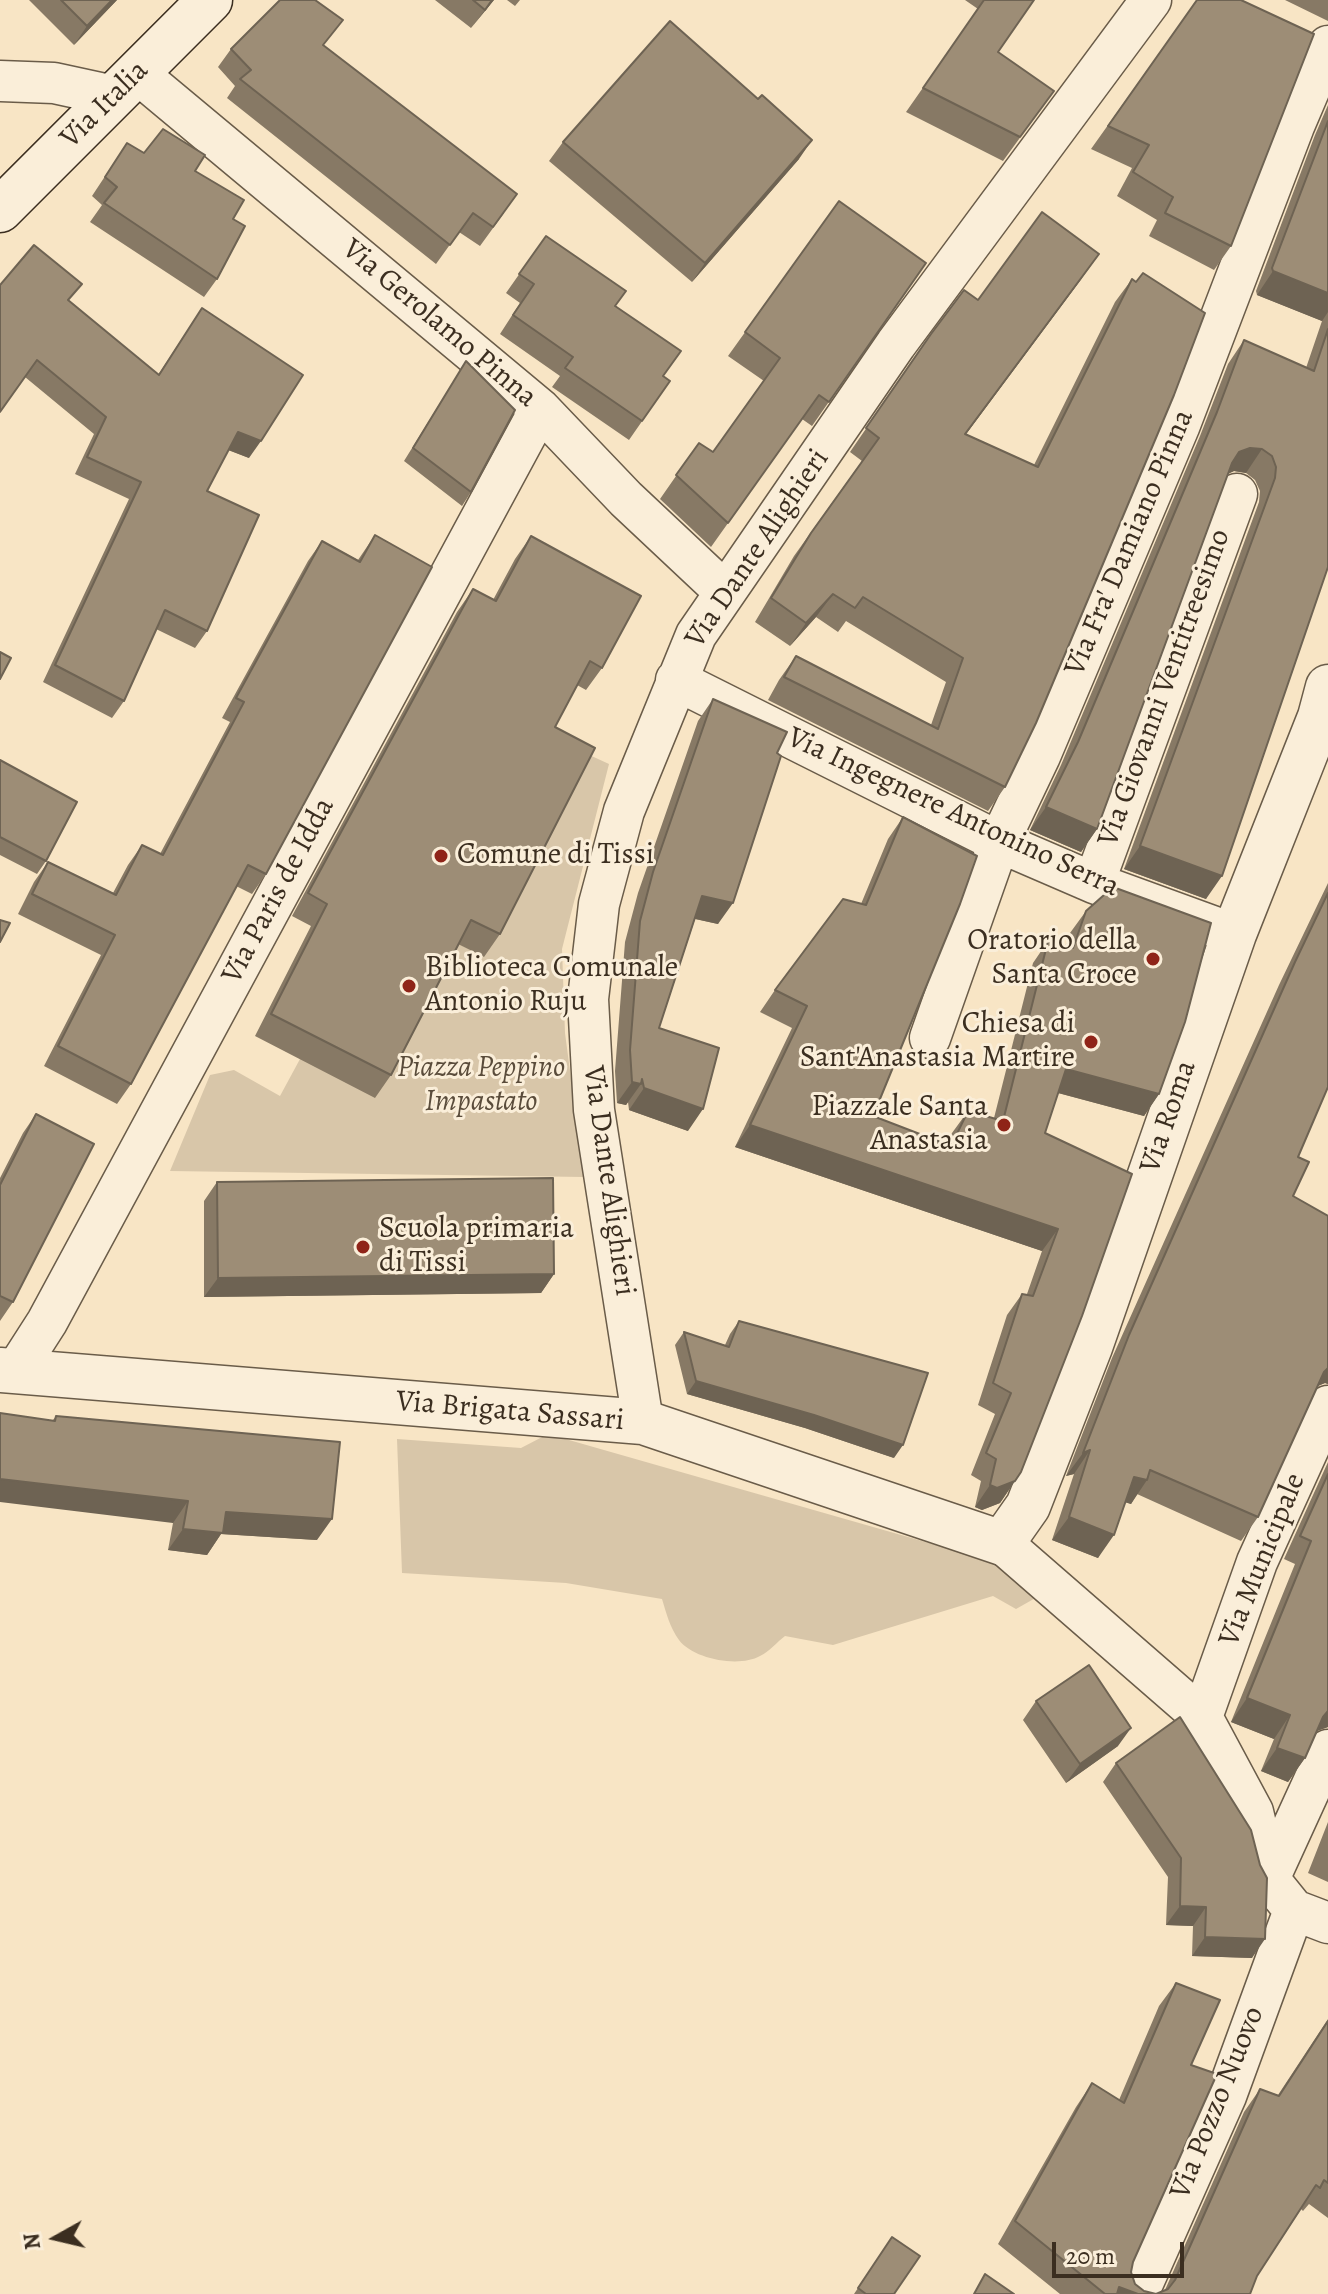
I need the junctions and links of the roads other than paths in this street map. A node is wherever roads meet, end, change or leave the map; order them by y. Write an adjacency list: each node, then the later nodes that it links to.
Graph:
1 (210, 0): 5 (street, Via Italia)
2 (1151, 0): 9 (street, Via Dante Alighieri)
3 (1321, 43): 12 (street, Via Fra' Damiano Pinna)
4 (0, 81): 5 (street)
5 (126, 84): 6 (street, Via Italia); 7 (street, Via Gerolamo Pinna)
6 (0, 210)
7 (540, 409): 9 (street, Via Gerolamo Pinna); 16 (street, Via Paris de Idda)
8 (1237, 494): 13 (street, Via Giovanni Ventitreesimo)
9 (725, 592): 10 (street, Via Dante Alighieri)
10 (676, 680): 12 (street, Via Ingegnere Antonino Serra); 18 (street, Via Dante Alighieri)
11 (1328, 687): 14 (street, Via Roma)
12 (999, 842): 13 (street, Via Ingegnere Antonino Serra); 15 (street, Via Fra' Damiano Pinna)
13 (1094, 883): 14 (street, Via Ingegnere Antonino Serra)
14 (1234, 934): 19 (street, Via Roma)
15 (930, 1038)
16 (8, 1371): 18 (street, Via Brigata Sassari)
17 (1328, 1406): 20 (street, Via Municipale)
18 (643, 1422): 19 (street, Via Brigata Sassari)
19 (1002, 1543): 20 (street)
20 (1202, 1717): 22 (street)
21 (1328, 1750): 22 (street)
22 (1269, 1879): 23 (street)
23 (1311, 1916): 24 (street, Via Pozzo Nuovo)
24 (1138, 2294)

